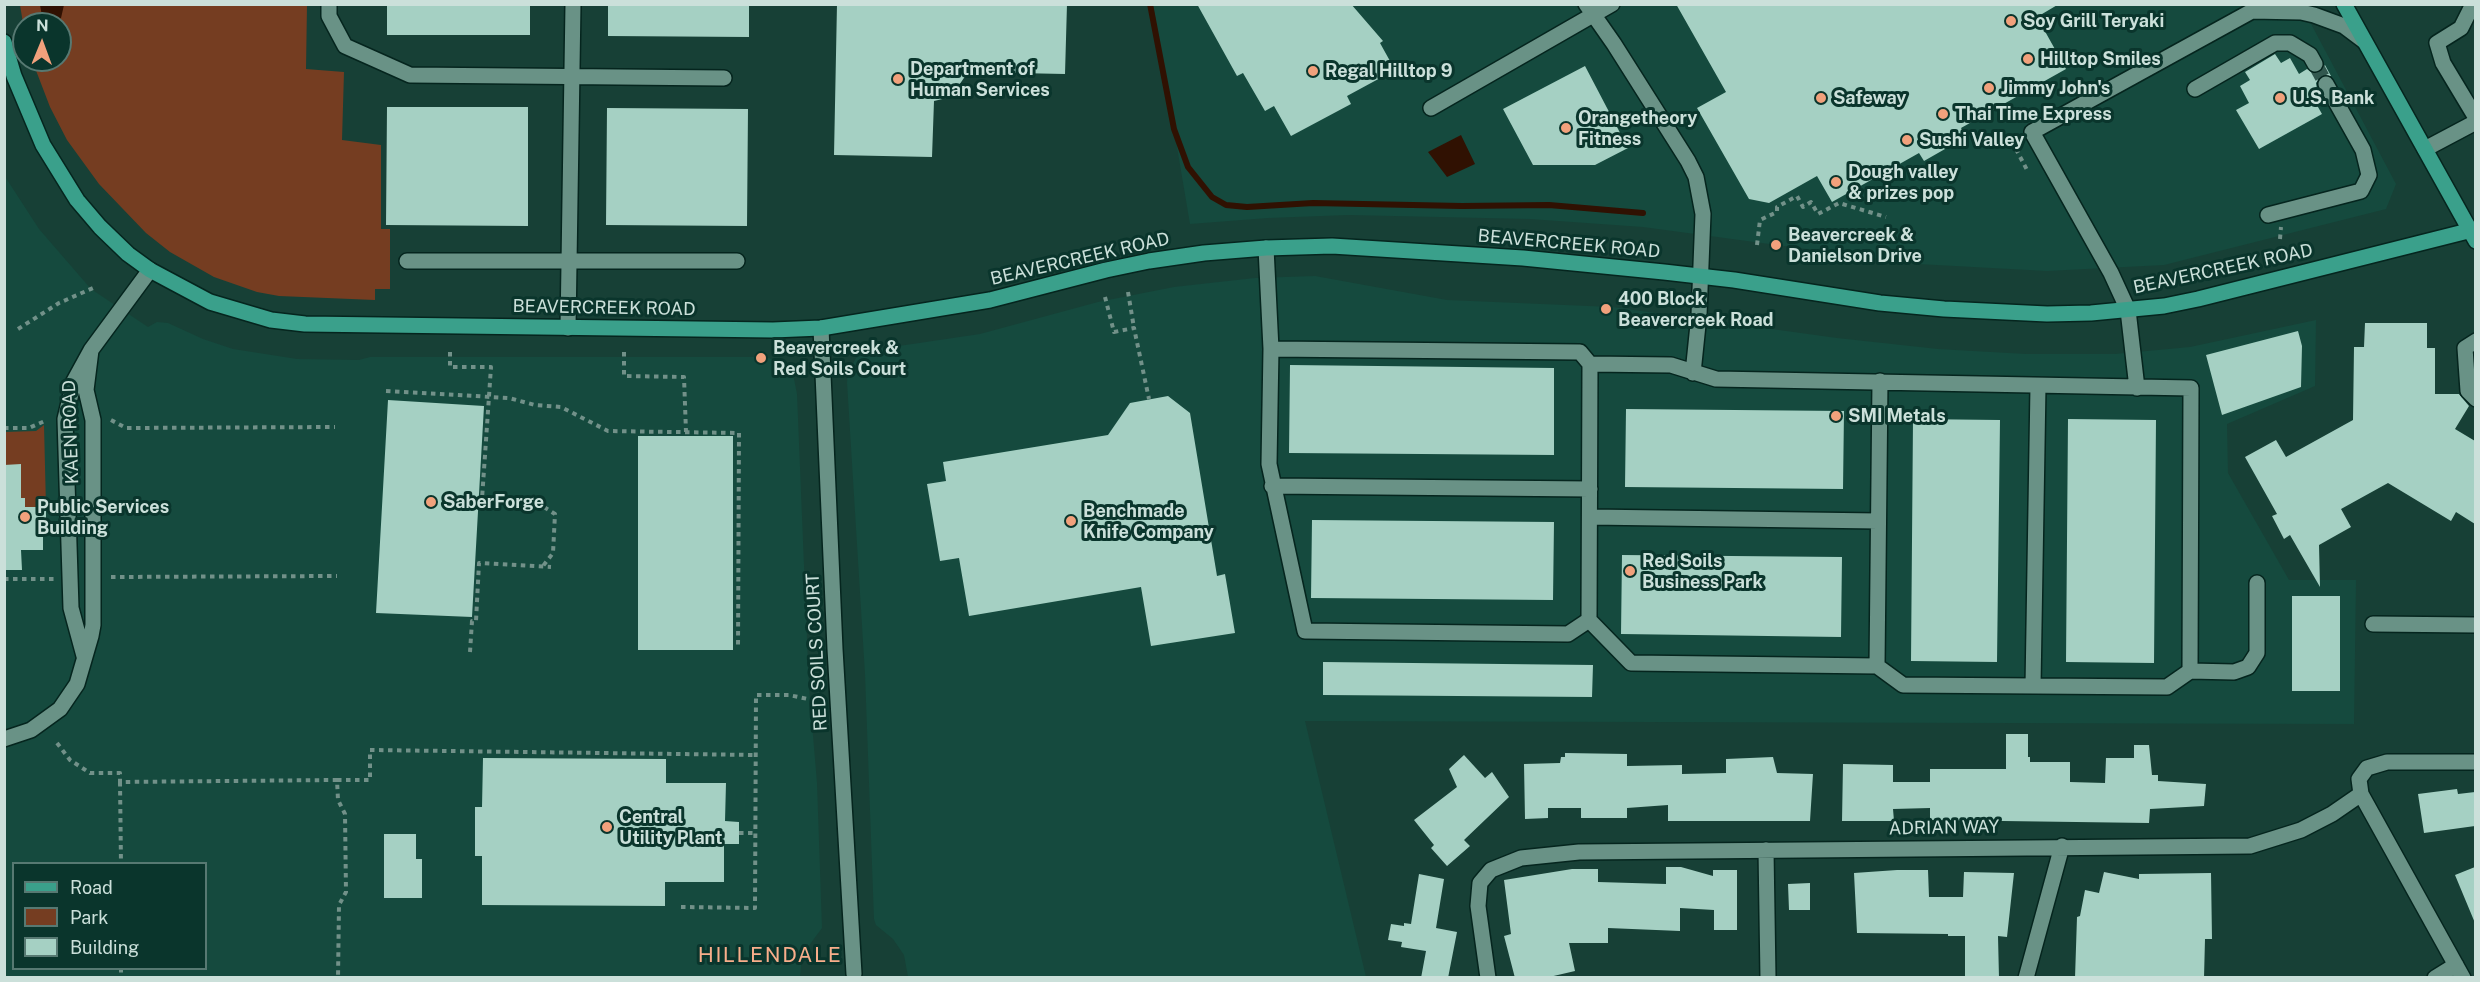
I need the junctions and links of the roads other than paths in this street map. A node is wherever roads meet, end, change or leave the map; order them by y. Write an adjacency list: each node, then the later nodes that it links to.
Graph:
1 (329, 4): 11 (street)
2 (573, 4): 11 (street)
3 (1612, 4): 7 (street)
4 (2344, 4): 8 (main road)
5 (2473, 4): 16 (street)
6 (2254, 8): 8 (street); 26 (street)
7 (1590, 10): 15 (street); 25 (street)
8 (2364, 40): 17 (main road)
9 (4, 42): 24 (main road, BEAVERCREEK ROAD)
10 (2315, 64): 14 (street)
11 (572, 78): 12 (street); 23 (street)
12 (724, 78)
13 (2326, 84): 18 (street)
14 (2195, 88)
15 (1431, 108)
16 (2475, 120): 17 (street)
17 (2425, 149): 19 (main road)
18 (2268, 216)
19 (2474, 234): 26 (main road, BEAVERCREEK ROAD)
20 (1266, 248): 25 (main road, BEAVERCREEK ROAD); 28 (main road, BEAVERCREEK ROAD); 30 (street)
21 (407, 261): 23 (street)
22 (737, 261): 23 (street)
23 (571, 262): 27 (street)
24 (150, 270): 27 (main road, BEAVERCREEK ROAD); 31 (street, KAEN ROAD)
25 (1701, 276): 26 (main road, BEAVERCREEK ROAD); 33 (street)
26 (2128, 310): 36 (street)
27 (568, 328): 28 (main road, BEAVERCREEK ROAD)
28 (821, 328): 56 (street, RED SOILS COURT)
29 (2475, 341): 37 (street)
30 (1271, 349): 32 (street); 38 (street)
31 (91, 350): 46 (street, KAEN ROAD); 46 (street, KAEN ROAD)
32 (1590, 364): 33 (street); 39 (street)
33 (1693, 373): 34 (street)
34 (1880, 381): 35 (street); 41 (street)
35 (2038, 386): 36 (street); 49 (street)
36 (2137, 388): 48 (street)
37 (2475, 399)
38 (1272, 486): 39 (street); 43 (street)
39 (1590, 489): 40 (street)
40 (1590, 517): 41 (street); 43 (street)
41 (1878, 520): 47 (street)
42 (2257, 583): 48 (street)
43 (1589, 620): 47 (street)
44 (2373, 624): 45 (street)
45 (2475, 625)
46 (84, 656): 50 (street, KAEN ROAD)
47 (1877, 666): 49 (street)
48 (2190, 671): 49 (street)
49 (2033, 686)
50 (4, 740)
51 (2475, 762): 52 (street)
52 (2361, 794): 53 (street, ADRIAN WAY); 55 (street)
53 (2062, 846): 54 (street, ADRIAN WAY); 59 (street)
54 (1767, 850): 57 (street, ADRIAN WAY); 58 (street)
55 (2460, 971): 60 (street)
56 (854, 974)
57 (1488, 978)
58 (1768, 978)
59 (2026, 978)
60 (2435, 978)

